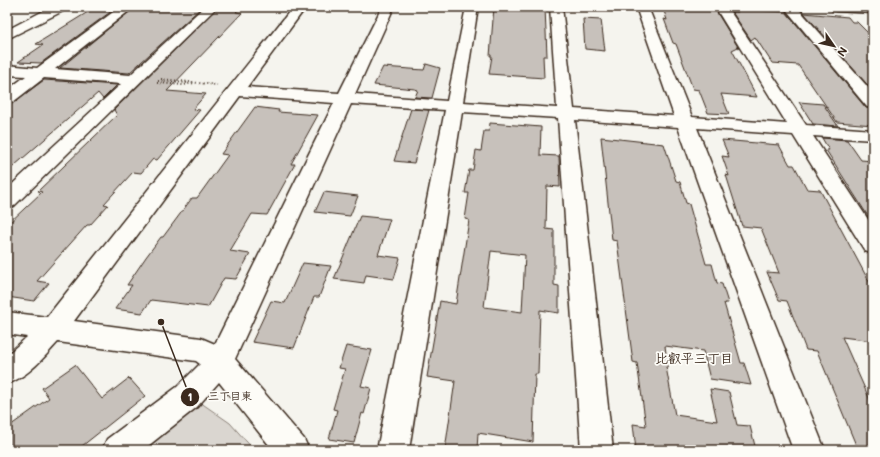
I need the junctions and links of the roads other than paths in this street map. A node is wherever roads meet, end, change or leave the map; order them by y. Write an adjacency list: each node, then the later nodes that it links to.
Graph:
1 (128, 7): 15 (street)
2 (210, 7): 16 (street)
3 (300, 7): 17 (street)
4 (388, 7): 19 (street)
5 (472, 7): 21 (street)
6 (556, 7): 22 (street)
7 (642, 7): 23 (street)
8 (721, 7): 24 (street)
9 (790, 7): 20 (street)
10 (836, 7): 12 (street)
11 (56, 8): 13 (street)
12 (868, 10)
13 (7, 35)
14 (7, 70): 15 (street)
15 (41, 73): 16 (street); 18 (street)
16 (134, 80): 26 (street)
17 (236, 91): 19 (street); 29 (street)
18 (7, 98)
19 (345, 98): 21 (street); 30 (street)
20 (873, 103)
21 (454, 106): 22 (street); 34 (street)
22 (566, 114): 23 (street); 35 (street)
23 (686, 122): 24 (street); 36 (street)
24 (800, 130): 25 (street); 27 (street)
25 (873, 135)
26 (7, 200)
27 (873, 245)
28 (7, 323): 29 (street)
29 (54, 329): 30 (street); 31 (street)
30 (220, 362): 32 (street); 33 (street)
31 (7, 371)
32 (118, 450)
33 (293, 450)
34 (393, 450)
35 (597, 450)
36 (809, 450)

